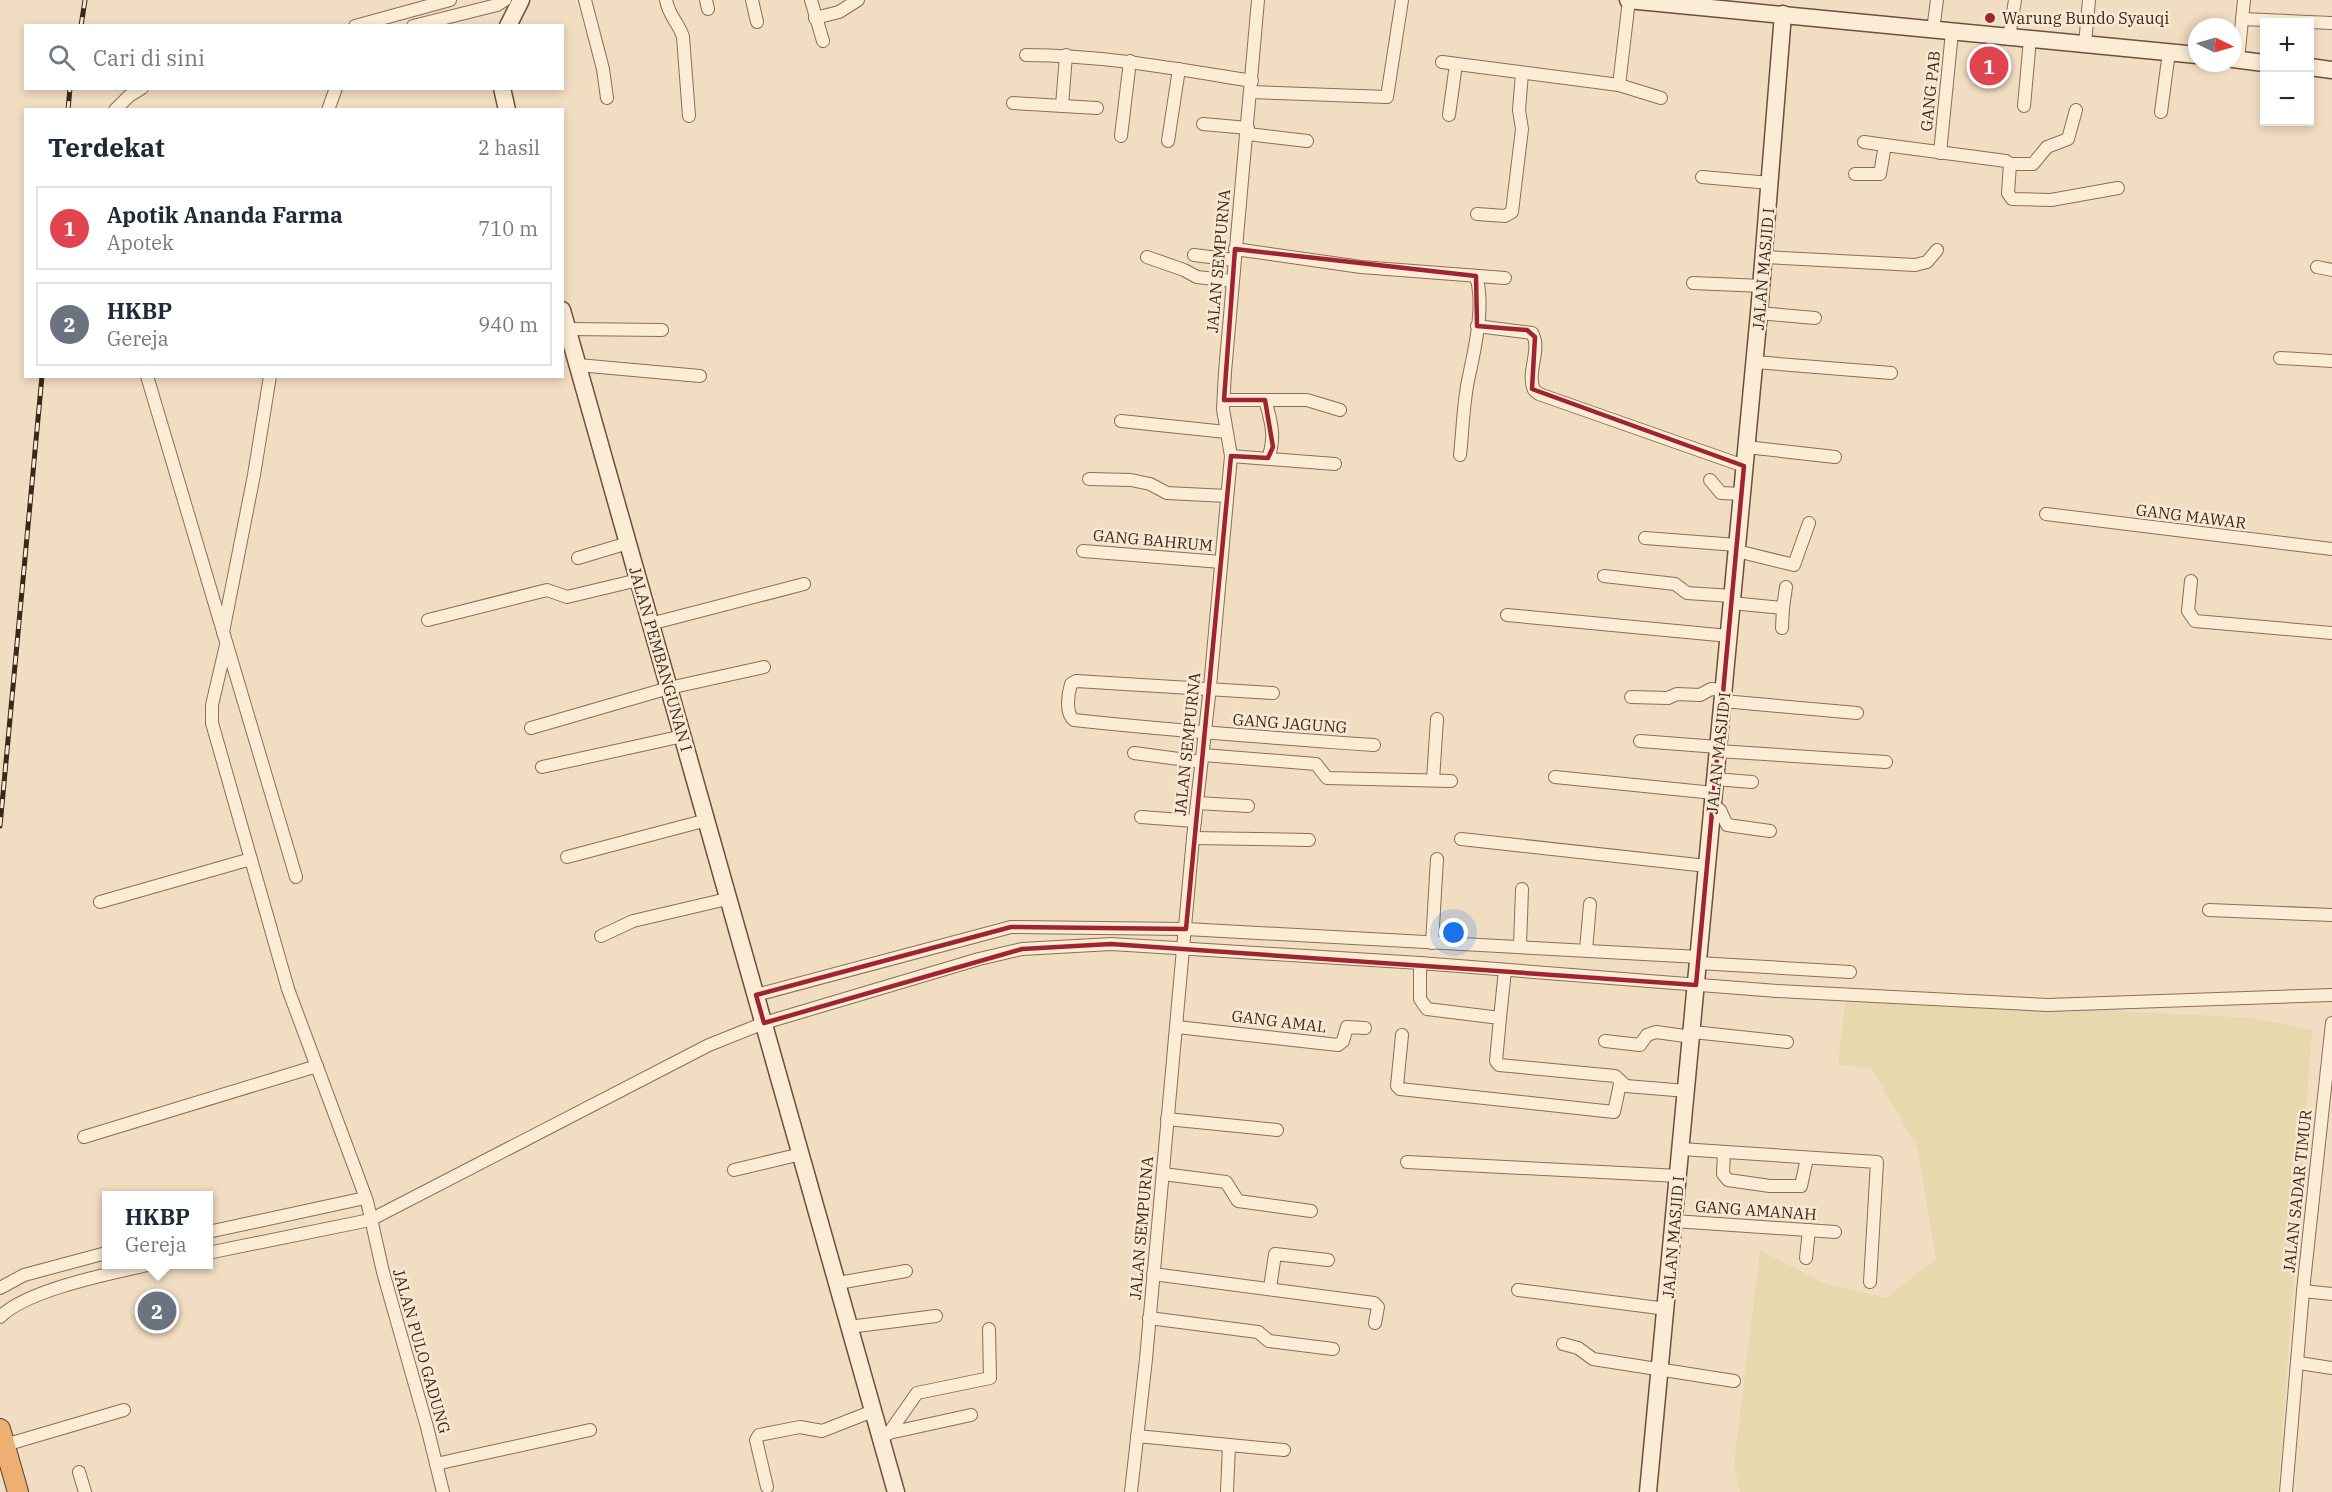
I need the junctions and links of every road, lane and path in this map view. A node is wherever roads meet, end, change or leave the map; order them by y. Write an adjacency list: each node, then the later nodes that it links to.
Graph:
1 (450, 0): 21 (street)
2 (505, 0): 22 (street)
3 (521, 0): 23 (main road)
4 (585, 0): 48 (street)
5 (666, 0): 60 (street)
6 (752, 0): 19 (street)
7 (811, 0): 17 (street)
8 (858, 0): 17 (street)
9 (1258, 0): 44 (street, JALAN SEMPURNA)
10 (1402, 0): 44 (street)
11 (1629, 0): 16 (main road); 43 (street)
12 (1937, 0): 24 (street)
13 (2014, 0): 26 (street)
14 (2089, 0): 29 (street)
15 (2244, 0): 18 (street)
16 (1777, 9): 24 (main road); 72 (main road, JALAN MASJID I)
17 (815, 18): 28 (street)
18 (2242, 19): 20 (street)
19 (757, 22)
20 (2332, 23)
21 (362, 24)
22 (421, 24)
23 (509, 24)
24 (1934, 30): 25 (main road)
25 (1952, 32): 26 (main road); 68 (street, GANG PAB)
26 (2008, 37): 27 (main road)
27 (2030, 39): 29 (main road); 52 (street)
28 (823, 41)
29 (2085, 44): 30 (main road)
30 (2169, 52): 33 (main road); 58 (street)
31 (1026, 55): 32 (street)
32 (1066, 55): 35 (street); 51 (street)
33 (2188, 55)
34 (2242, 61): 37 (main road)
35 (1130, 62): 40 (street); 63 (street)
36 (1442, 62): 38 (street)
37 (2260, 62)
38 (1456, 64): 42 (street); 59 (street)
39 (2314, 68): 41 (main road)
40 (1179, 69): 44 (street); 64 (street)
41 (2332, 70)
42 (1522, 73): 43 (street); 74 (street)
43 (1619, 85): 49 (street)
44 (1252, 87): 62 (street, JALAN SEMPURNA)
45 (139, 90): 53 (street)
46 (335, 90): 54 (street)
47 (502, 90): 55 (main road)
48 (607, 98)
49 (1662, 98)
50 (1013, 103): 51 (street)
51 (1062, 106): 56 (street)
52 (2024, 106)
53 (117, 108)
54 (329, 108)
55 (507, 108)
56 (1097, 108)
57 (2076, 110): 69 (street)
58 (2161, 112)
59 (1449, 115)
60 (689, 116)
61 (1203, 124): 62 (street)
62 (1248, 131): 65 (street); 77 (street, JALAN SEMPURNA)
63 (1121, 136)
64 (1168, 141)
65 (1307, 141)
66 (1864, 142): 67 (street)
67 (1885, 145): 68 (street); 70 (street)
68 (1940, 153): 69 (street)
69 (2010, 164): 73 (street)
70 (1855, 174)
71 (1702, 177): 72 (street)
72 (1770, 183): 78 (main road, JALAN MASJID I)
73 (2118, 188)
74 (1477, 214)
75 (1937, 250): 78 (street)
76 (1194, 255): 77 (street)
77 (1234, 255): 82 (street); 84 (street, JALAN SEMPURNA)
78 (1764, 256): 86 (main road, JALAN MASJID I)
79 (1147, 258): 84 (street)
80 (2317, 267): 81 (street)
81 (2332, 270)
82 (1476, 276): 83 (street); 90 (street)
83 (1505, 278)
84 (1232, 281): 101 (street, JALAN SEMPURNA)
85 (1693, 283): 86 (street)
86 (1762, 286): 87 (main road, JALAN MASJID I)
87 (1759, 313): 89 (street); 95 (main road, JALAN MASJID I)
88 (564, 316): 91 (main road, JALAN PEMBANGUNAN I)
89 (1815, 318)
90 (1477, 326): 107 (street); 112 (street)
91 (568, 329): 92 (street); 96 (main road, JALAN PEMBANGUNAN I)
92 (662, 330)
93 (2280, 358): 94 (street)
94 (2332, 361)
95 (1754, 362): 97 (street); 106 (main road, JALAN MASJID I)
96 (578, 365): 98 (street); 120 (main road, JALAN PEMBANGUNAN I)
97 (1891, 373)
98 (700, 376)
99 (148, 378): 139 (street)
100 (270, 378): 139 (street, JALAN PULO GADUNG)
101 (1224, 400): 102 (street); 105 (street, JALAN SEMPURNA)
102 (1265, 400): 103 (street); 110 (street)
103 (1340, 410)
104 (1121, 422): 105 (street)
105 (1226, 432): 108 (street, JALAN SEMPURNA)
106 (1746, 447): 109 (street); 112 (main road, JALAN MASJID I)
107 (1460, 455)
108 (1231, 456): 110 (street); 116 (street, JALAN SEMPURNA)
109 (1835, 457)
110 (1268, 458): 111 (street)
111 (1335, 464)
112 (1744, 466): 115 (main road, JALAN MASJID I)
113 (1089, 479): 116 (street)
114 (1710, 480): 115 (street)
115 (1742, 494): 121 (main road, JALAN MASJID I)
116 (1227, 496): 125 (street, JALAN SEMPURNA)
117 (2046, 514): 122 (street, GANG MAWAR)
118 (1809, 523): 121 (street)
119 (1645, 538): 121 (street)
120 (628, 543): 124 (street); 127 (main road, JALAN PEMBANGUNAN I)
121 (1737, 548): 131 (main road, JALAN MASJID I)
122 (2332, 549)
123 (1083, 550): 125 (street, GANG BAHRUM)
124 (578, 558)
125 (1221, 562): 141 (street, JALAN SEMPURNA)
126 (1604, 576): 131 (street)
127 (638, 580): 134 (street); 135 (main road, JALAN PEMBANGUNAN I)
128 (2191, 581): 137 (street)
129 (804, 584): 135 (street)
130 (1786, 587): 132 (street)
131 (1732, 600): 132 (street); 138 (main road, JALAN MASJID I)
132 (1783, 608): 136 (street)
133 (1507, 615): 138 (street)
134 (428, 620)
135 (650, 624): 142 (main road, JALAN PEMBANGUNAN I)
136 (1782, 628)
137 (2332, 633)
138 (1729, 636): 145 (main road, JALAN MASJID I)
139 (224, 639): 174 (street, JALAN PULO GADUNG); 176 (street)
140 (764, 667): 142 (street)
141 (1210, 687): 143 (street); 149 (street, JALAN SEMPURNA); 149 (street, GANG JAGUNG)
142 (669, 688): 148 (street); 150 (main road, JALAN PEMBANGUNAN I)
143 (1273, 693)
144 (1631, 696): 145 (street)
145 (1724, 696): 146 (street); 153 (main road, JALAN MASJID I)
146 (1857, 713)
147 (1437, 719): 159 (street)
148 (531, 728)
149 (1204, 734): 152 (street, GANG JAGUNG); 155 (street, JALAN SEMPURNA)
150 (683, 736): 157 (street); 166 (main road, JALAN PEMBANGUNAN I)
151 (1640, 741): 153 (street)
152 (1374, 745)
153 (1718, 749): 156 (street); 162 (main road, JALAN MASJID I)
154 (1134, 753): 155 (street)
155 (1202, 758): 159 (street); 163 (street, JALAN SEMPURNA)
156 (1886, 762)
157 (542, 767)
158 (1555, 777): 162 (street)
159 (1433, 780): 160 (street)
160 (1451, 781)
161 (1752, 782): 162 (street)
162 (1714, 793): 168 (street); 175 (main road, JALAN MASJID I)
163 (1197, 803): 164 (street); 167 (street, JALAN SEMPURNA)
164 (1248, 806)
165 (1142, 817): 167 (street)
166 (707, 820): 172 (street); 178 (main road, JALAN PEMBANGUNAN I)
167 (1195, 821): 169 (street, JALAN SEMPURNA)
168 (1770, 831)
169 (1193, 838): 171 (street); 184 (street, JALAN SEMPURNA)
170 (1461, 839): 175 (street)
171 (1309, 840)
172 (567, 858)
173 (1437, 859): 186 (street)
174 (251, 860): 179 (street); 204 (street, JALAN PULO GADUNG)
175 (1707, 866): 192 (main road, JALAN MASJID I)
176 (296, 877)
177 (1522, 889): 187 (street)
178 (727, 899): 183 (street); 195 (main road, JALAN PEMBANGUNAN I)
179 (100, 902)
180 (1590, 904): 188 (street)
181 (2209, 910): 182 (street)
182 (2332, 915)
183 (601, 936)
184 (1185, 938): 185 (street); 189 (street); 195 (street); 195 (street); 198 (street, JALAN SEMPURNA)
185 (1365, 942): 186 (street); 189 (street)
186 (1432, 943): 187 (street)
187 (1521, 946): 188 (street)
188 (1586, 950): 192 (street)
189 (1363, 958): 190 (street)
190 (1420, 963): 191 (street); 196 (street)
191 (1505, 969): 192 (street); 196 (street)
192 (1697, 971): 193 (street); 194 (street); 201 (main road, JALAN MASJID I)
193 (1850, 972)
194 (2332, 995)
195 (761, 1011): 212 (main road, JALAN PEMBANGUNAN I); 218 (street)
196 (1500, 1018): 205 (street)
197 (2332, 1023): 236 (street, JALAN SADAR TIMUR)
198 (1177, 1027): 199 (street, GANG AMAL); 207 (street, JALAN SEMPURNA)
199 (1365, 1028)
200 (1402, 1035): 205 (street)
201 (1692, 1035): 202 (street); 203 (street); 206 (main road, JALAN MASJID I)
202 (1605, 1041)
203 (1787, 1042)
204 (317, 1066): 209 (street); 218 (street, JALAN PULO GADUNG)
205 (1620, 1084): 206 (street)
206 (1687, 1091): 210 (main road, JALAN MASJID I)
207 (1167, 1119): 208 (street); 216 (street, JALAN SEMPURNA)
208 (1277, 1130)
209 (84, 1137)
210 (1682, 1149): 211 (street); 217 (main road, JALAN MASJID I)
211 (1724, 1152): 213 (street); 213 (street)
212 (801, 1154): 215 (street); 232 (main road, JALAN PEMBANGUNAN I)
213 (1807, 1158): 231 (street)
214 (1407, 1162): 217 (street)
215 (734, 1170)
216 (1164, 1174): 219 (street); 230 (street, JALAN SEMPURNA)
217 (1679, 1176): 220 (main road, JALAN MASJID I)
218 (368, 1208): 222 (street); 224 (street); 260 (street, JALAN PULO GADUNG)
219 (1311, 1211)
220 (1674, 1221): 221 (street, GANG AMANAH); 238 (main road, JALAN MASJID I)
221 (1809, 1230): 223 (street, GANG AMANAH); 226 (street)
222 (213, 1231)
223 (1834, 1232)
224 (213, 1252)
225 (102, 1254): 234 (street)
226 (1806, 1258)
227 (1328, 1260): 233 (street)
228 (130, 1269): 240 (street)
229 (906, 1270): 232 (street)
230 (1153, 1274): 233 (street); 241 (street, JALAN SEMPURNA)
231 (1870, 1282)
232 (838, 1283): 243 (main road, JALAN PEMBANGUNAN I)
233 (1269, 1287): 242 (street)
234 (0, 1288)
235 (1518, 1290): 238 (street)
236 (2303, 1290): 237 (street); 247 (street, JALAN SADAR TIMUR)
237 (2332, 1294)
238 (1667, 1309): 249 (main road, JALAN MASJID I)
239 (936, 1316): 243 (street)
240 (0, 1317)
241 (1149, 1318): 246 (street); 256 (street, JALAN SEMPURNA)
242 (1375, 1323)
243 (849, 1327): 252 (main road, JALAN PEMBANGUNAN I)
244 (989, 1329): 255 (street)
245 (1563, 1344): 249 (street)
246 (1333, 1349)
247 (2299, 1363): 248 (street); 272 (street, JALAN SADAR TIMUR)
248 (2332, 1368)
249 (1660, 1370): 250 (street); 271 (main road, JALAN MASJID I)
250 (1734, 1381)
251 (124, 1410): 257 (street)
252 (873, 1411): 255 (main road, JALAN PEMBANGUNAN I); 263 (street)
253 (971, 1415): 255 (street)
254 (590, 1430): 260 (street)
255 (885, 1436): 268 (main road, JALAN PEMBANGUNAN I)
256 (1137, 1436): 258 (street); 269 (street, JALAN SEMPURNA)
257 (2, 1437): 265 (highway)
258 (1229, 1445): 259 (street); 270 (street)
259 (1284, 1450)
260 (436, 1464): 267 (street, JALAN PULO GADUNG)
261 (79, 1472): 266 (street)
262 (0, 1475): 264 (highway)
263 (767, 1487)
264 (5, 1492)
265 (18, 1492)
266 (85, 1492)
267 (443, 1492)
268 (896, 1492)
269 (1131, 1492)
270 (1227, 1492)
271 (1648, 1492)
272 (2286, 1492)

